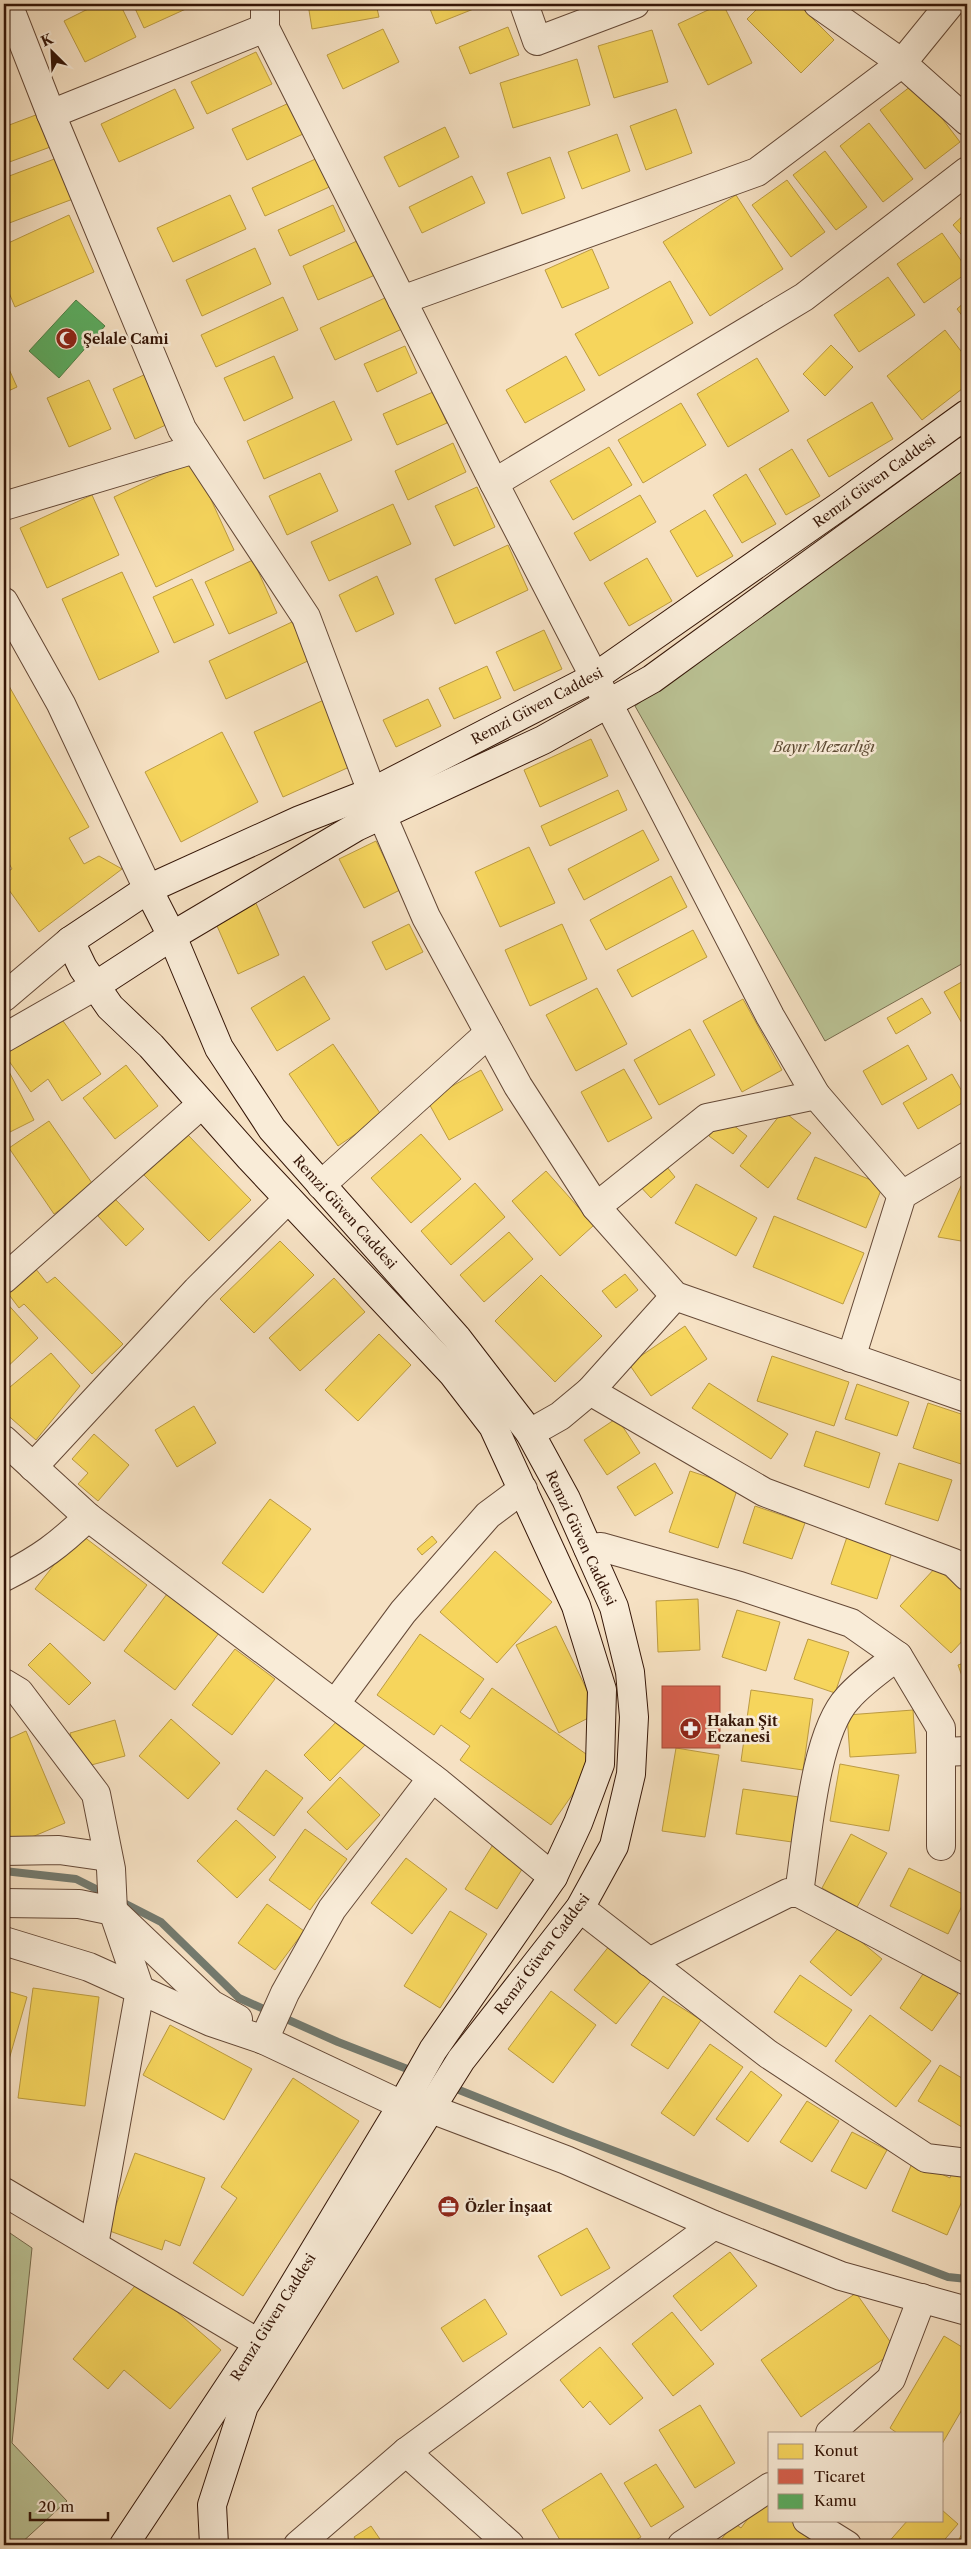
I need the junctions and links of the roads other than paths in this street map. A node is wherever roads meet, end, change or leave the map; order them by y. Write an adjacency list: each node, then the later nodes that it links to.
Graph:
1 (8, 4): 8 (street)
2 (524, 4): 3 (street)
3 (635, 4)
4 (818, 4): 7 (street)
5 (950, 4): 7 (street)
6 (265, 16): 8 (street); 11 (street)
7 (902, 64): 9 (street); 11 (street)
8 (51, 114): 13 (street)
9 (967, 121)
10 (967, 171): 15 (street)
11 (402, 300): 15 (street)
12 (967, 414): 18 (street, Remzi Güven Caddesi)
13 (195, 449): 16 (street); 20 (street)
14 (967, 450): 19 (street, Remzi Güven Caddesi)
15 (494, 482): 18 (street)
16 (4, 506)
17 (4, 602): 21 (street)
18 (595, 677): 19 (street); 20 (street, Remzi Güven Caddesi)
19 (608, 703): 20 (street, Remzi Güven Caddesi); 28 (street)
20 (377, 803): 21 (street, Remzi Güven Caddesi); 22 (street, Remzi Güven Caddesi); 26 (street)
21 (148, 889): 22 (street, Remzi Güven Caddesi); 23 (street, Remzi Güven Caddesi)
22 (172, 936): 24 (street, Remzi Güven Caddesi); 31 (street, Remzi Güven Caddesi)
23 (70, 941): 24 (street); 25 (street, Remzi Güven Caddesi)
24 (95, 986): 27 (street, Remzi Güven Caddesi); 29 (street)
25 (4, 997)
26 (489, 1034): 31 (street); 34 (street)
27 (4, 1038)
28 (816, 1095): 32 (street); 34 (street)
29 (202, 1104): 33 (street); 35 (street)
30 (967, 1156): 32 (street)
31 (321, 1185): 40 (street, Remzi Güven Caddesi)
32 (902, 1195): 37 (street)
33 (288, 1199): 42 (street); 43 (street)
34 (596, 1207): 36 (street)
35 (4, 1279)
36 (675, 1296): 37 (street); 38 (street)
37 (851, 1358): 39 (street)
38 (590, 1391): 40 (street); 46 (street)
39 (967, 1398)
40 (530, 1433): 45 (street, Remzi Güven Caddesi)
41 (4, 1440): 42 (street)
42 (33, 1467): 44 (street)
43 (523, 1489): 50 (street); 56 (street)
44 (88, 1517): 47 (street); 50 (street)
45 (588, 1548): 48 (street); 59 (street, Remzi Güven Caddesi)
46 (967, 1576)
47 (4, 1578)
48 (898, 1656): 51 (street); 57 (street)
49 (4, 1683): 55 (street)
50 (335, 1704): 52 (street)
51 (954, 1751): 53 (street)
52 (432, 1778): 56 (street); 65 (street)
53 (941, 1846)
54 (4, 1851): 55 (street)
55 (110, 1863): 60 (street)
56 (553, 1877): 66 (street, Remzi Güven Caddesi)
57 (799, 1893): 62 (street); 63 (street)
58 (4, 1903): 60 (street)
59 (580, 1908): 62 (street); 67 (street, Remzi Güven Caddesi)
60 (113, 1909): 64 (street); 65 (street)
61 (4, 1941): 64 (street)
62 (649, 1962): 68 (street)
63 (967, 1981)
64 (140, 1990): 65 (street); 71 (street)
65 (262, 2038): 66 (street)
66 (408, 2094): 67 (street); 74 (street, Remzi Güven Caddesi)
67 (435, 2102): 70 (street); 80 (street, Remzi Güven Caddesi)
68 (967, 2163)
69 (4, 2192): 71 (street)
70 (714, 2225): 72 (street); 76 (street)
71 (94, 2245): 74 (street)
72 (922, 2298): 73 (street); 75 (street)
73 (967, 2311)
74 (258, 2342): 79 (street, Remzi Güven Caddesi)
75 (831, 2432)
76 (406, 2452): 81 (street); 82 (street)
77 (767, 2492): 83 (street)
78 (810, 2522): 84 (street)
79 (124, 2545)
80 (214, 2545)
81 (298, 2545)
82 (510, 2545)
83 (682, 2545)
84 (847, 2545)

